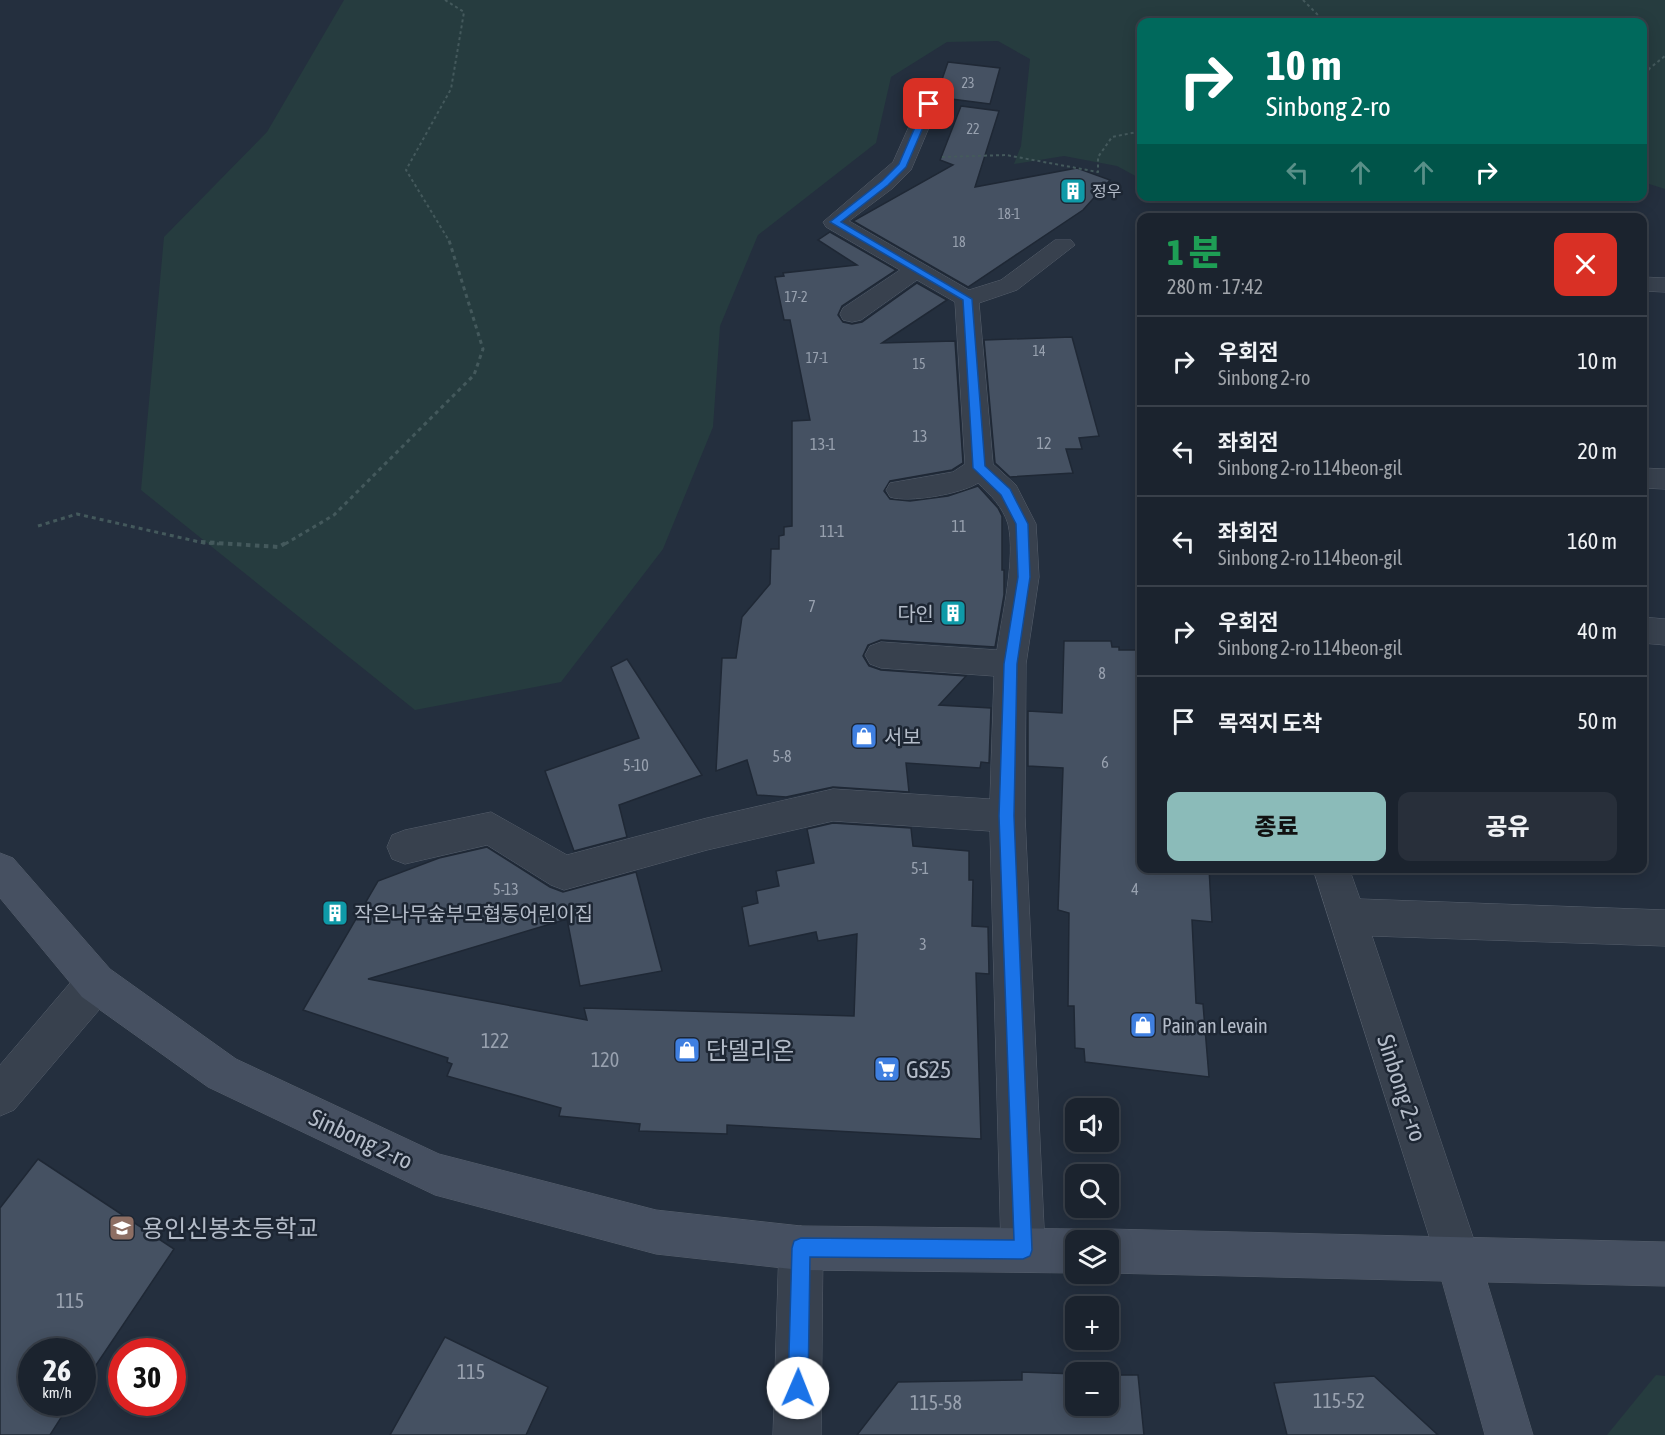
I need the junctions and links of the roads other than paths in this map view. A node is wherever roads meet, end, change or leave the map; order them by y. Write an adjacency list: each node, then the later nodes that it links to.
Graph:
1 (929, 104): 3 (street)
2 (1063, 245): 6 (street)
3 (916, 270): 6 (street); 7 (street)
4 (1647, 284): 5 (street)
5 (1665, 285)
6 (968, 299): 8 (street)
7 (852, 314)
8 (979, 468): 11 (street); 15 (street)
9 (1647, 478): 10 (street)
10 (1665, 479)
11 (900, 489)
12 (1647, 630): 13 (street)
13 (1665, 632)
14 (881, 655): 15 (street)
15 (1010, 664): 16 (street)
16 (1006, 816): 17 (street); 25 (street)
17 (405, 847)
18 (0, 870): 22 (street, Sinbong 2-ro)
19 (1333, 873): 20 (street, Sinbong 2-ro)
20 (1346, 917): 21 (street); 28 (street, Sinbong 2-ro)
21 (1665, 928)
22 (96, 983): 23 (street); 24 (street, Sinbong 2-ro)
23 (0, 1096)
24 (801, 1248): 25 (street, Sinbong 2-ro); 30 (street)
25 (1023, 1250): 26 (street, Sinbong 2-ro)
26 (1065, 1251)
27 (1119, 1251): 28 (street)
28 (1458, 1258): 29 (street); 31 (street)
29 (1665, 1264)
30 (797, 1435)
31 (1509, 1435)

